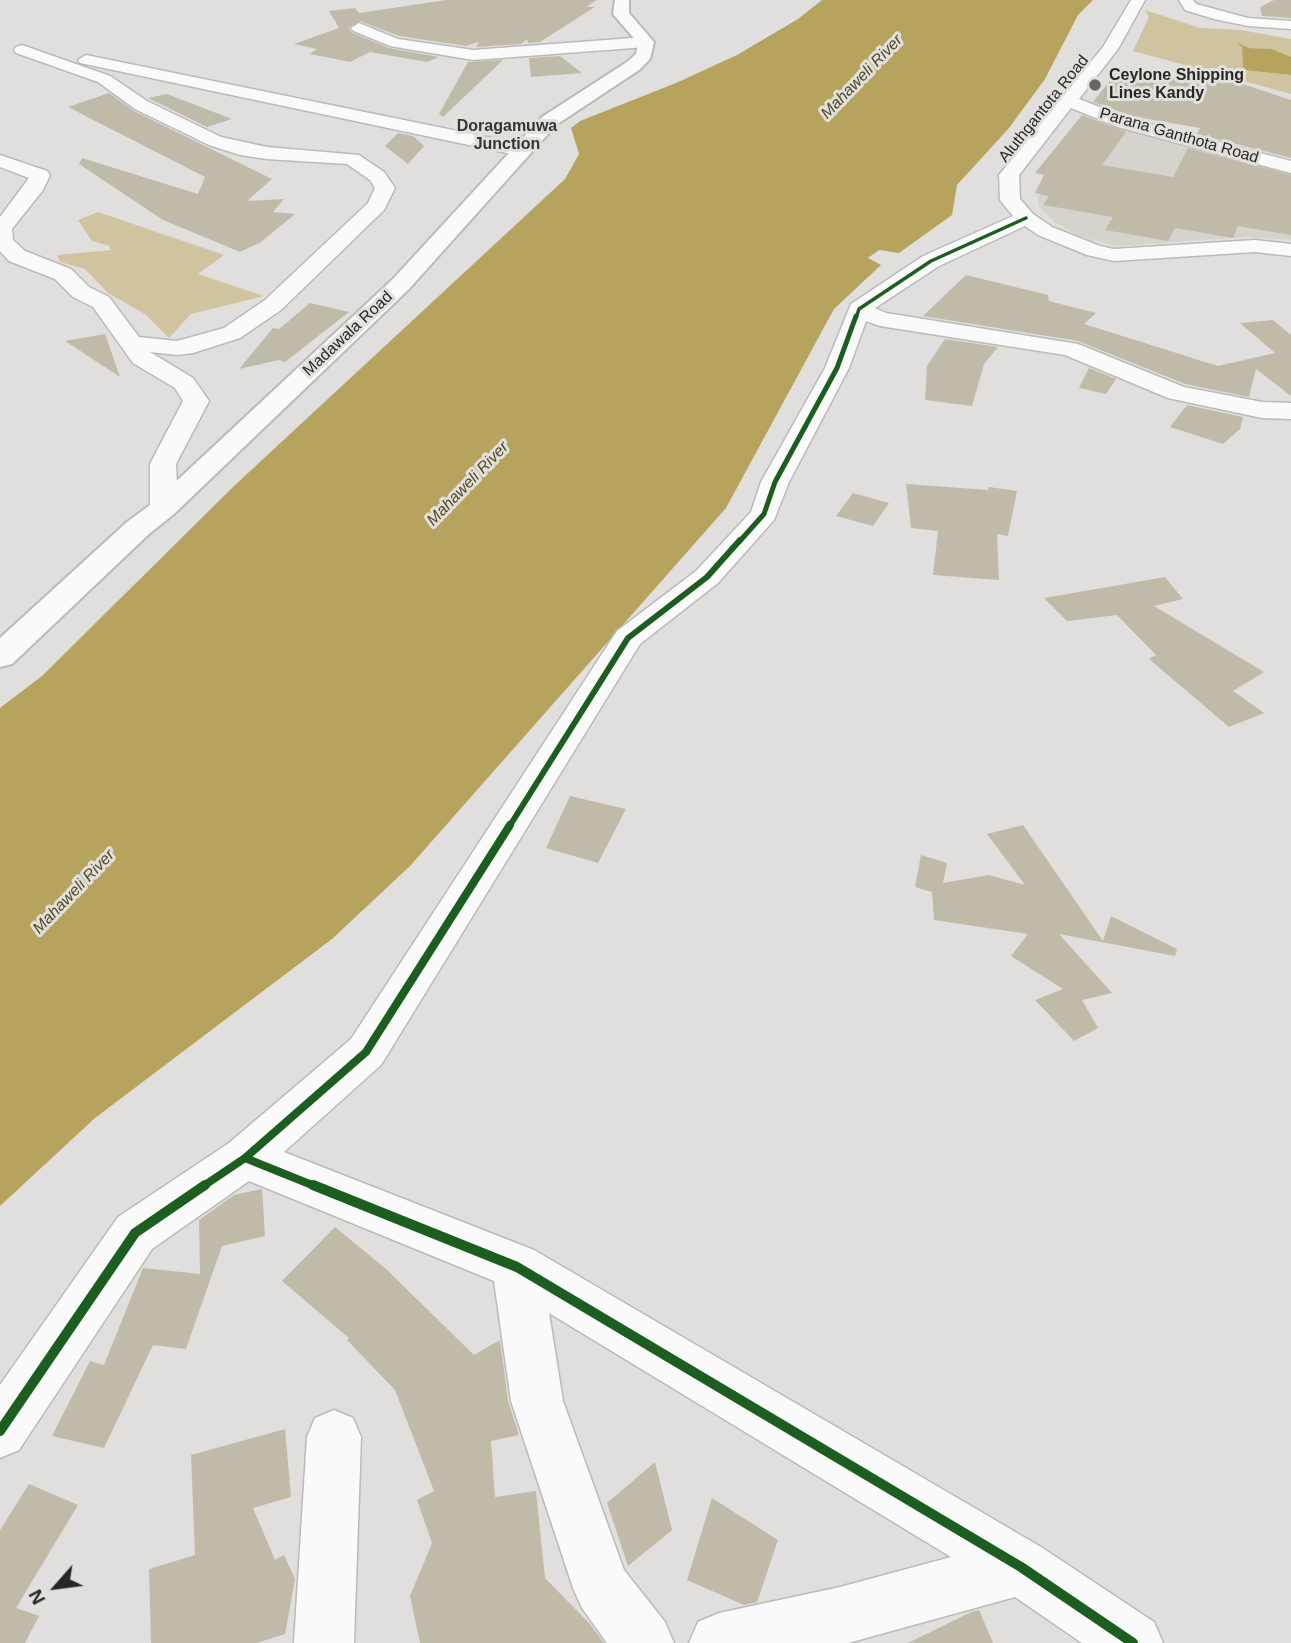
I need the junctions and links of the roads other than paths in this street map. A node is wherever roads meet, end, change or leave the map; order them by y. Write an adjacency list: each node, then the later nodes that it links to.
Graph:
1 (622, 0): 6 (main road)
2 (1138, 0): 9 (street, Aluthgantota Road)
3 (1186, 0): 4 (street)
4 (1291, 25)
5 (359, 28): 6 (street)
6 (646, 42): 10 (main road, Madawala Road)
7 (0, 49): 8 (street)
8 (22, 50): 10 (street); 16 (street)
9 (1068, 102): 12 (street, Parana Ganthota Road); 13 (street, Aluthgantota Road)
10 (521, 150): 18 (main road, Madawala Road)
11 (0, 162): 16 (street)
12 (1291, 167)
13 (1026, 218): 14 (street, Aluthgantota Road); 15 (street)
14 (1291, 250)
15 (859, 309): 17 (street); 20 (street)
16 (130, 343): 18 (street)
17 (1291, 411)
18 (164, 508): 19 (main road, Madawala Road)
19 (0, 656)
20 (245, 1158): 21 (street); 22 (street)
21 (517, 1267): 24 (street); 26 (street)
22 (0, 1431)
23 (334, 1437): 25 (street)
24 (1021, 1567): 27 (street); 28 (street)
25 (324, 1643)
26 (644, 1643)
27 (719, 1643)
28 (1133, 1643)

